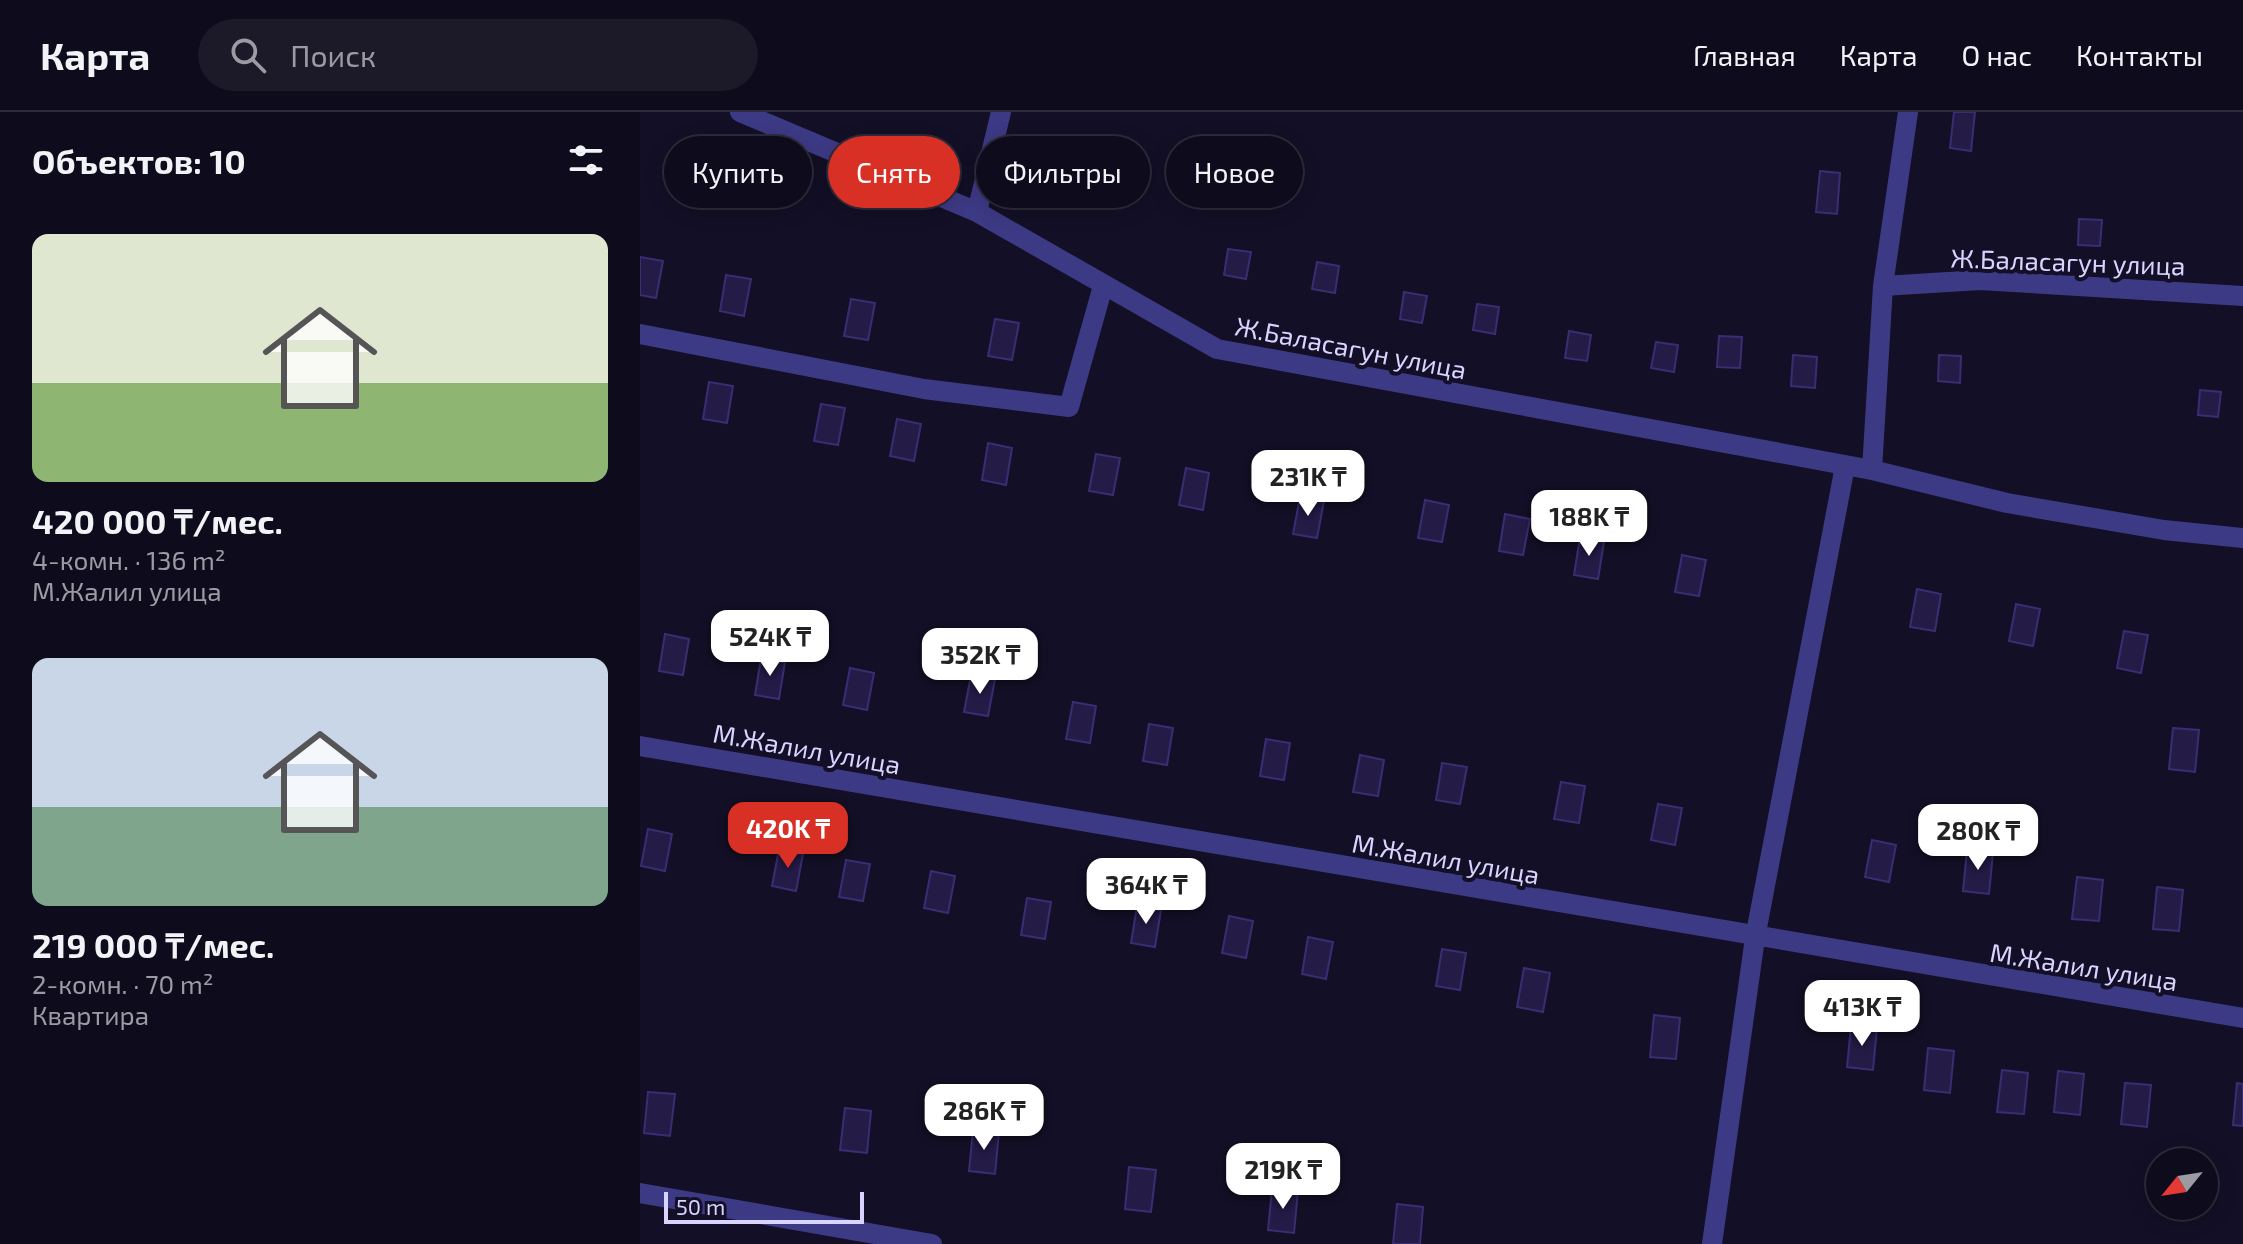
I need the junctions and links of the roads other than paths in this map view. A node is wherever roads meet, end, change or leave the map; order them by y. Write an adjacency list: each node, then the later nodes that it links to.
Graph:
1 (740, 112): 4 (street, Ж.Баласагун улица)
2 (1001, 112): 4 (street)
3 (1908, 112): 6 (street)
4 (977, 212): 5 (street, Ж.Баласагун улица)
5 (1103, 286): 8 (street); 9 (street, Ж.Баласагун улица)
6 (1883, 286): 7 (street, Ж.Баласагун улица); 10 (street)
7 (2243, 296)
8 (640, 334)
9 (1845, 466): 10 (street, Ж.Баласагун улица); 13 (street)
10 (1872, 470): 11 (street, Ж.Баласагун улица)
11 (2243, 538)
12 (640, 746): 13 (street, М.Жалил улица)
13 (1755, 938): 14 (street, М.Жалил улица); 17 (street)
14 (2243, 1018)
15 (640, 1193): 16 (street)
16 (932, 1244)
17 (1712, 1244)

